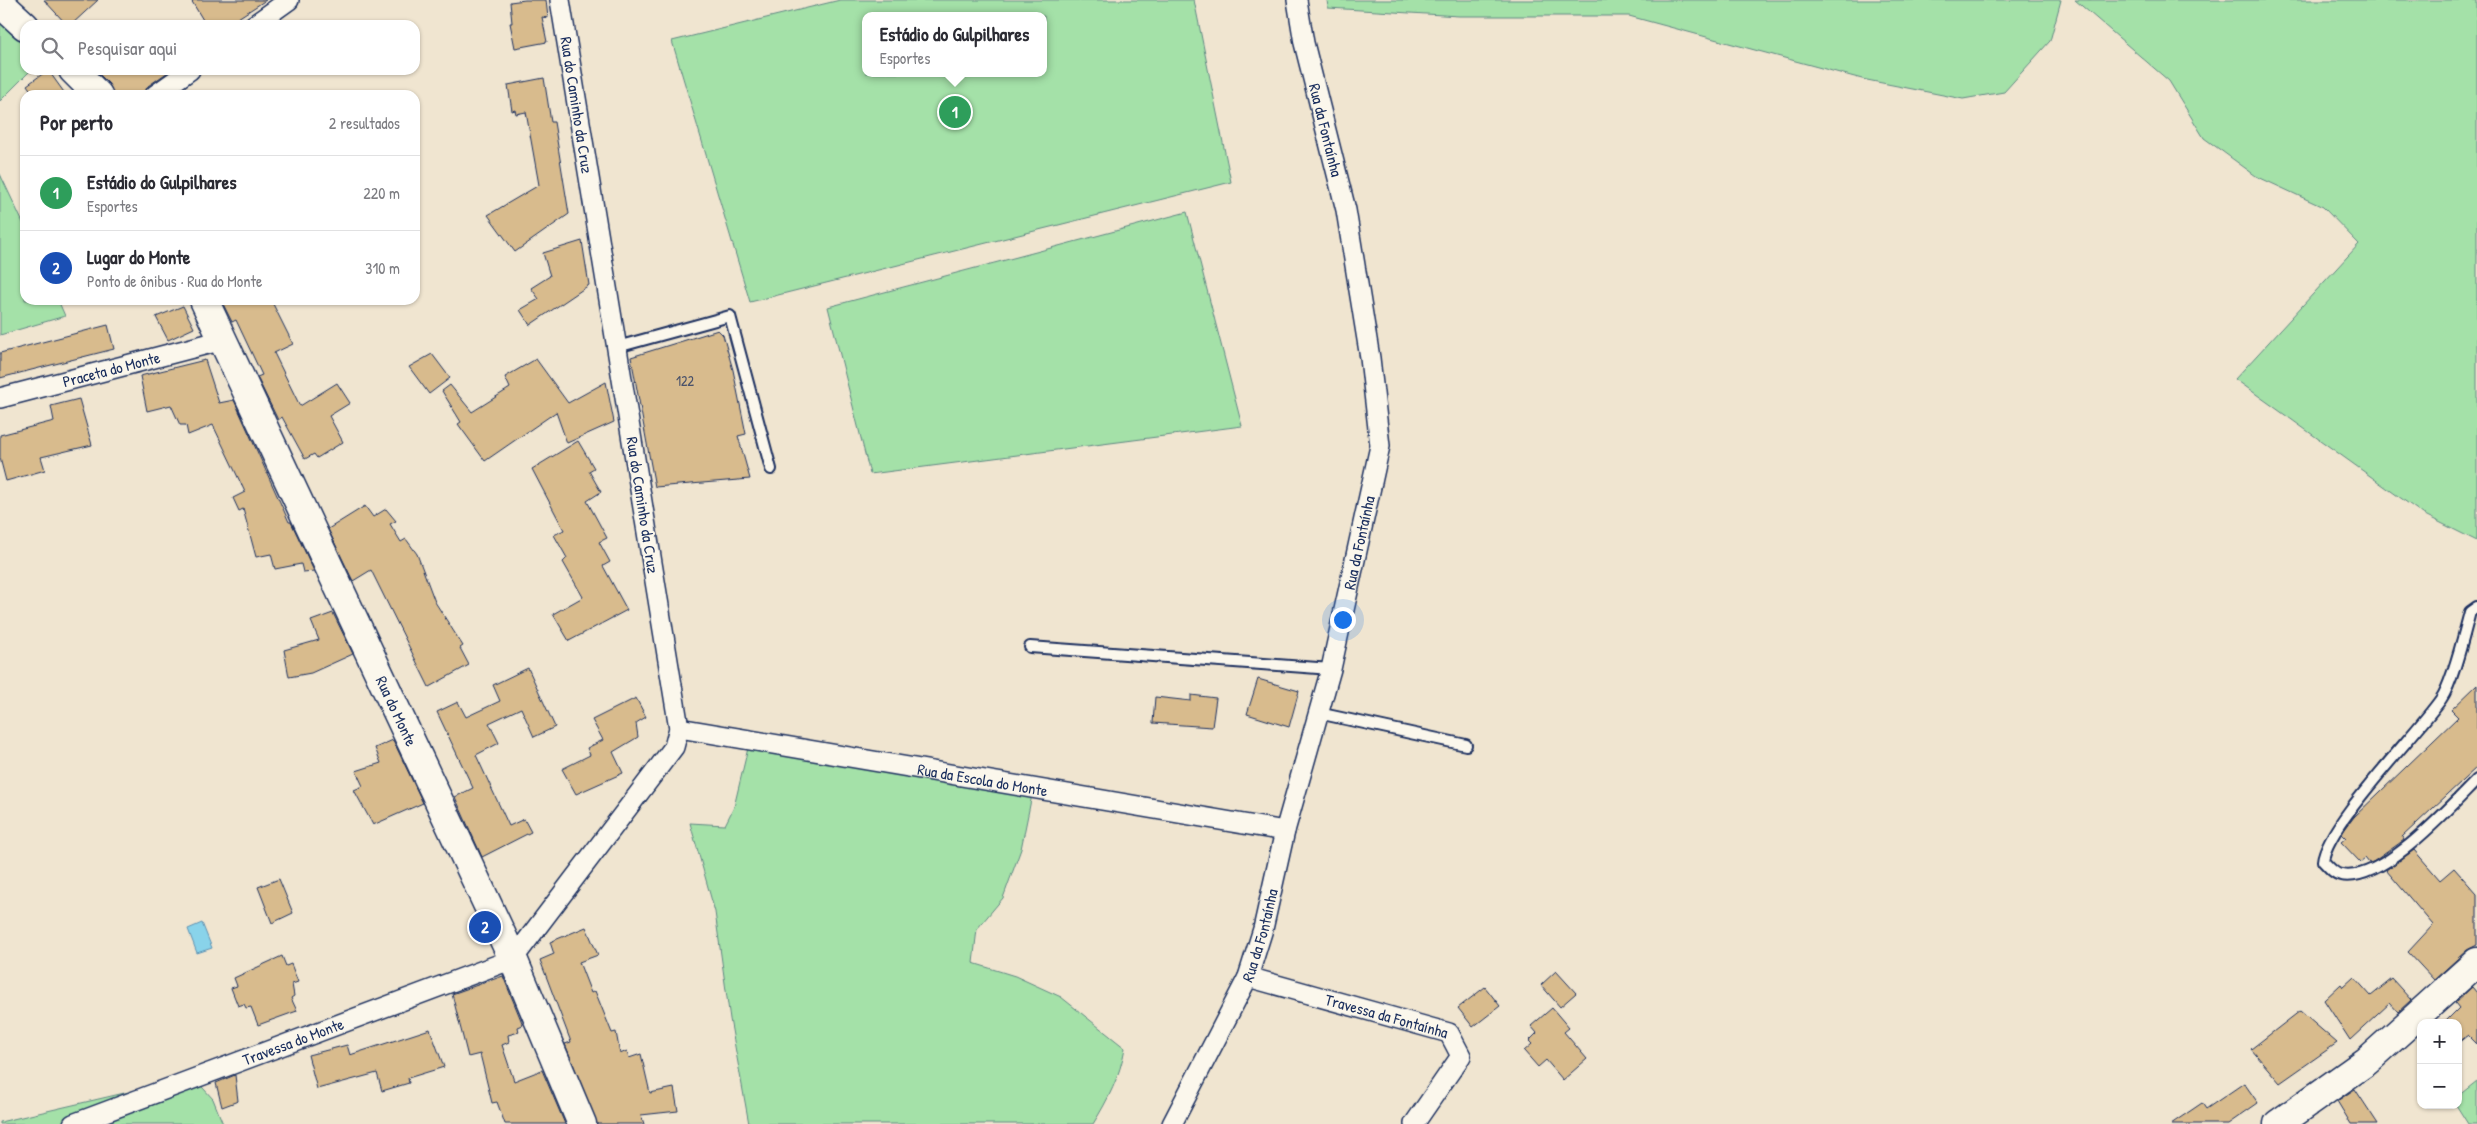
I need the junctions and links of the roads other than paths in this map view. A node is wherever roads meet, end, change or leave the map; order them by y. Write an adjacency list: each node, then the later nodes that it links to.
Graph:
1 (289, 0): 5 (street)
2 (560, 0): 13 (street, Rua do Caminho da Cruz)
3 (1297, 0): 18 (street, Rua da Fontaínha)
4 (0, 3): 6 (street)
5 (261, 20)
6 (20, 21)
7 (78, 75): 9 (street)
8 (183, 75): 10 (street)
9 (93, 90)
10 (162, 90)
11 (206, 305): 12 (street, Rua do Monte)
12 (223, 340): 14 (street, Praceta do Monte); 24 (street, Rua do Monte)
13 (617, 347): 15 (lane); 20 (street, Rua do Caminho da Cruz)
14 (0, 398)
15 (771, 469)
16 (2477, 607): 22 (lane)
17 (1030, 647): 18 (lane)
18 (1331, 669): 19 (street, Rua da Fontaínha)
19 (1318, 713): 21 (lane); 23 (street, Rua da Fontaínha)
20 (679, 728): 23 (street, Rua da Escola do Monte); 24 (street, Rua do Caminho da Cruz)
21 (1466, 745)
22 (2477, 780)
23 (1285, 832): 26 (street, Rua da Fontaínha)
24 (513, 959): 27 (street, Travessa do Monte); 28 (street, Rua do Monte)
25 (2477, 962): 31 (street)
26 (1248, 977): 29 (street, Rua da Fontaínha); 30 (street, Travessa da Fontaínha)
27 (73, 1124)
28 (582, 1124)
29 (1172, 1124)
30 (1414, 1124)
31 (2278, 1124)

